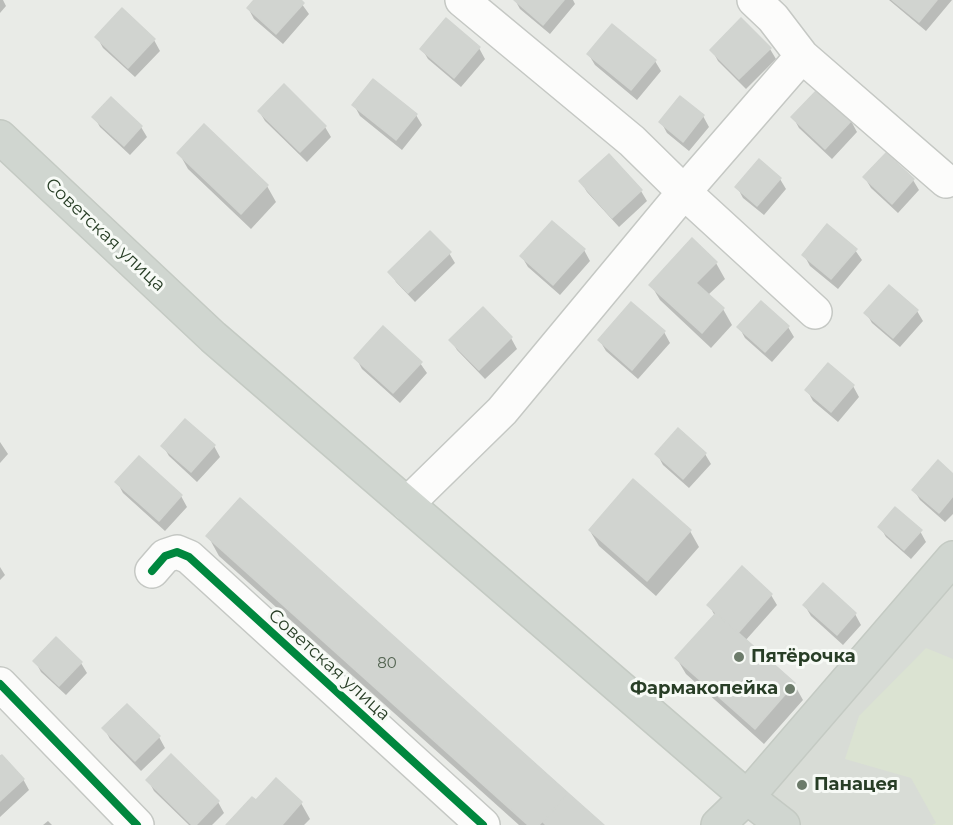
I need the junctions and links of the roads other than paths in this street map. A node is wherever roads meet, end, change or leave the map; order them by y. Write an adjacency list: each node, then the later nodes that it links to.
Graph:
1 (462, 0): 6 (street)
2 (754, 0): 3 (street)
3 (802, 56): 5 (street); 6 (street)
4 (0, 137): 8 (main road, Советская улица)
5 (946, 181)
6 (684, 192): 7 (street); 8 (street)
7 (815, 312)
8 (407, 504): 12 (main road, Советская улица)
9 (953, 558): 12 (main road)
10 (152, 571): 14 (street, Советская улица)
11 (0, 684): 13 (street)
12 (747, 797): 15 (main road); 16 (main road, Советская улица)
13 (137, 825)
14 (483, 825)
15 (718, 825)
16 (783, 825)

